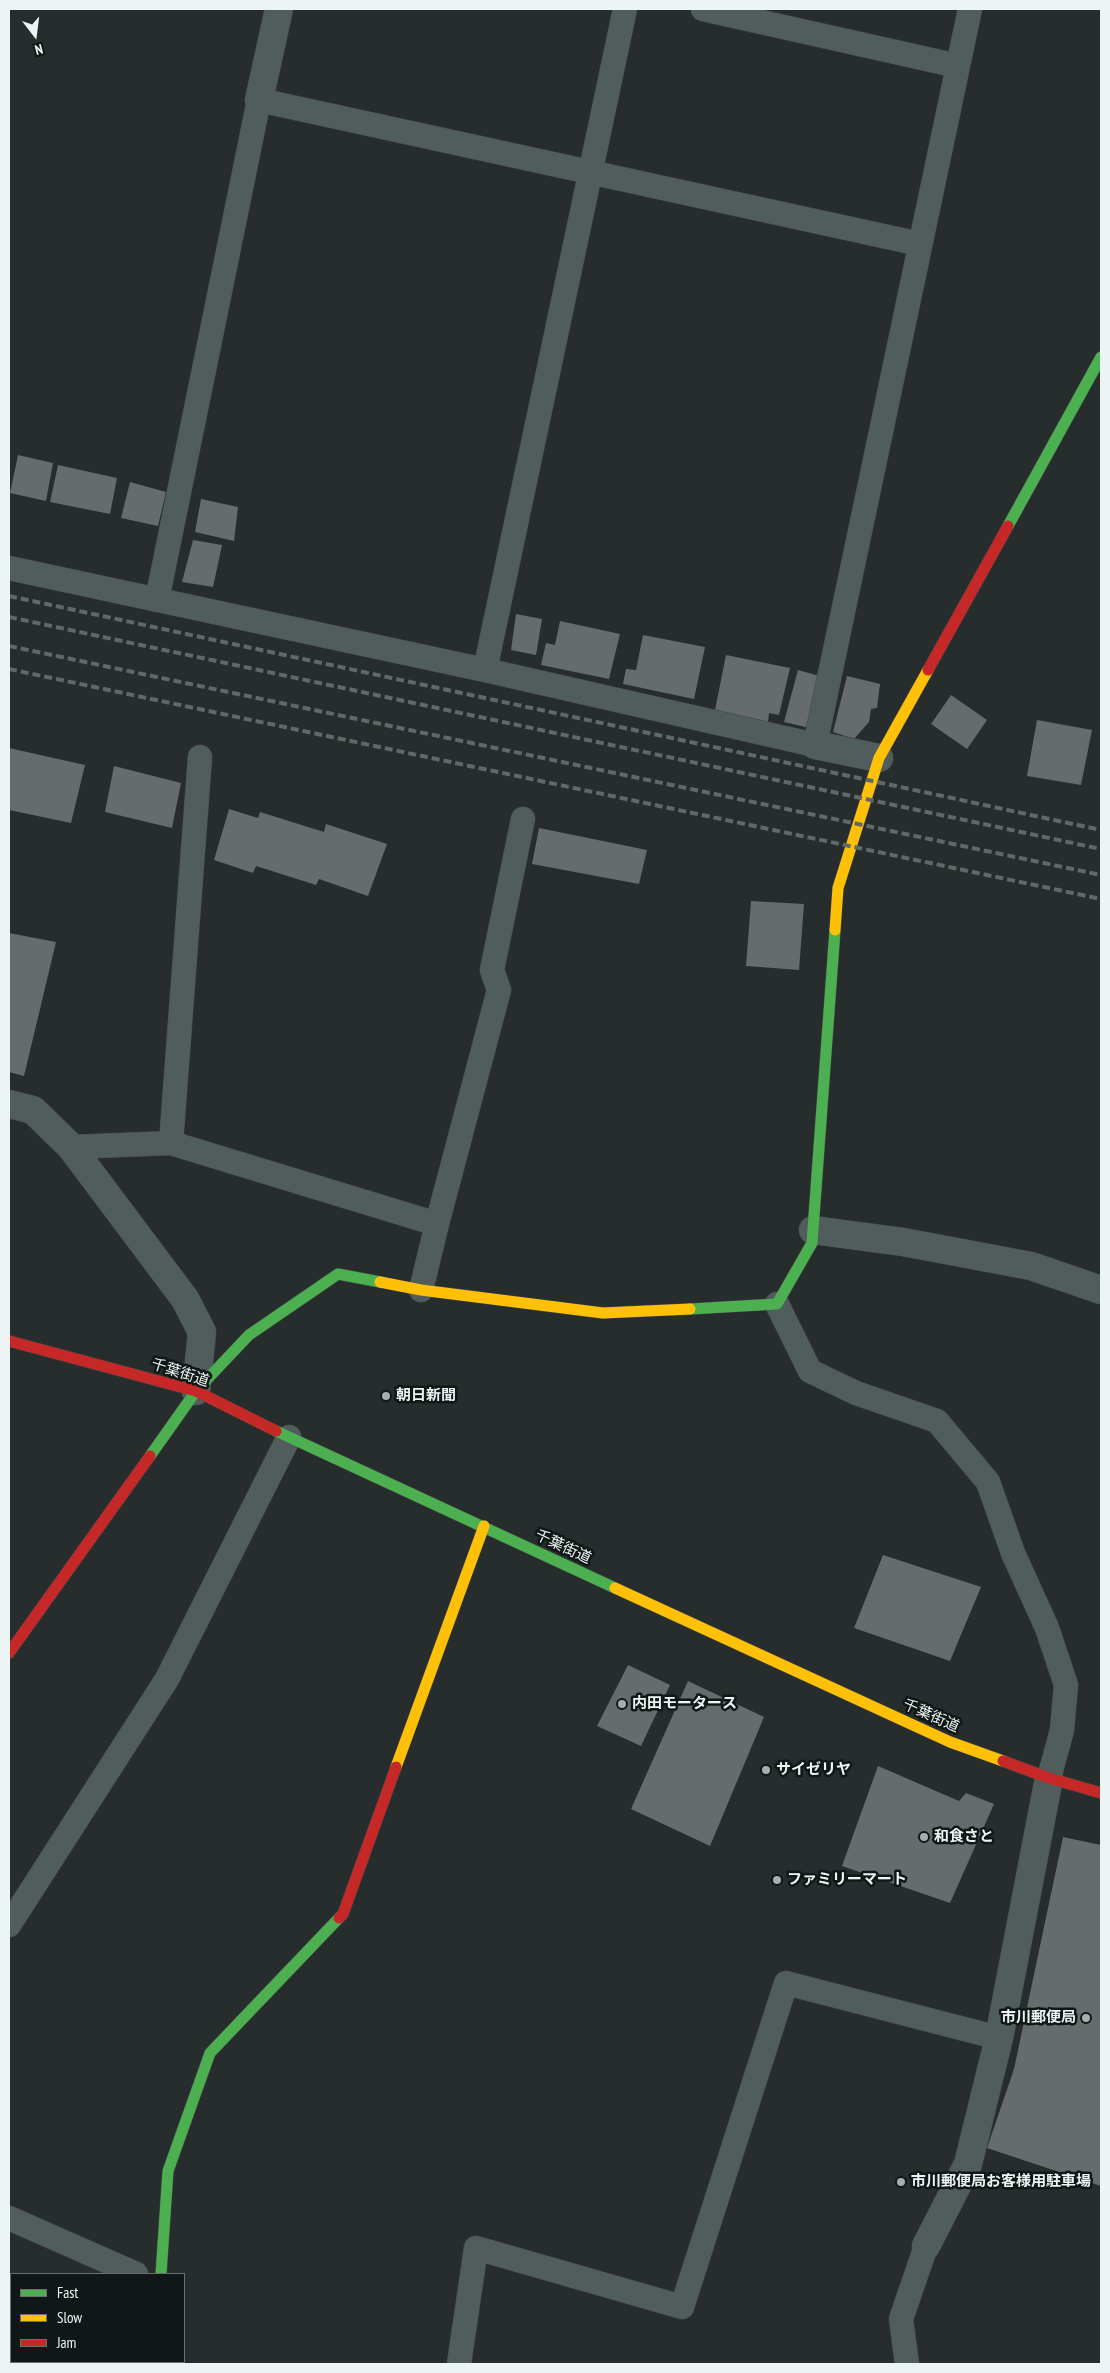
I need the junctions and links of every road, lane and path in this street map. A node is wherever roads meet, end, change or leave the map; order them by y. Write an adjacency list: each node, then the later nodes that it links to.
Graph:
1 (279, 9): 6 (street)
2 (626, 9): 7 (lane)
3 (703, 9): 5 (lane)
4 (970, 9): 5 (lane)
5 (958, 66): 8 (lane)
6 (259, 100): 7 (lane); 11 (lane)
7 (592, 172): 8 (lane); 12 (lane)
8 (920, 244): 13 (lane)
9 (1101, 357): 15 (main road)
10 (9, 568): 11 (lane)
11 (157, 600): 12 (lane)
12 (485, 670): 13 (lane)
13 (815, 744): 15 (street)
14 (200, 757): 18 (lane)
15 (879, 758): 21 (main road)
16 (523, 819): 20 (lane)
17 (9, 1104): 19 (street)
18 (172, 1143): 19 (lane); 20 (lane)
19 (71, 1147): 26 (street)
20 (437, 1224): 22 (lane)
21 (813, 1230): 23 (street); 24 (main road)
22 (421, 1290): 24 (main road); 26 (main road)
23 (1101, 1290)
24 (777, 1304): 30 (lane)
25 (9, 1341): 26 (main road, 千葉街道)
26 (196, 1391): 27 (main road, 千葉街道); 29 (main road)
27 (289, 1437): 28 (main road, 千葉街道); 32 (lane)
28 (484, 1526): 30 (main road, 千葉街道); 37 (main road)
29 (9, 1653)
30 (1049, 1778): 31 (main road, 千葉街道); 33 (street)
31 (1101, 1793)
32 (9, 1925)
33 (999, 2038): 35 (street); 38 (lane)
34 (9, 2218): 36 (lane)
35 (926, 2246): 39 (lane)
36 (134, 2273)
37 (161, 2273)
38 (460, 2364)
39 (907, 2364)

